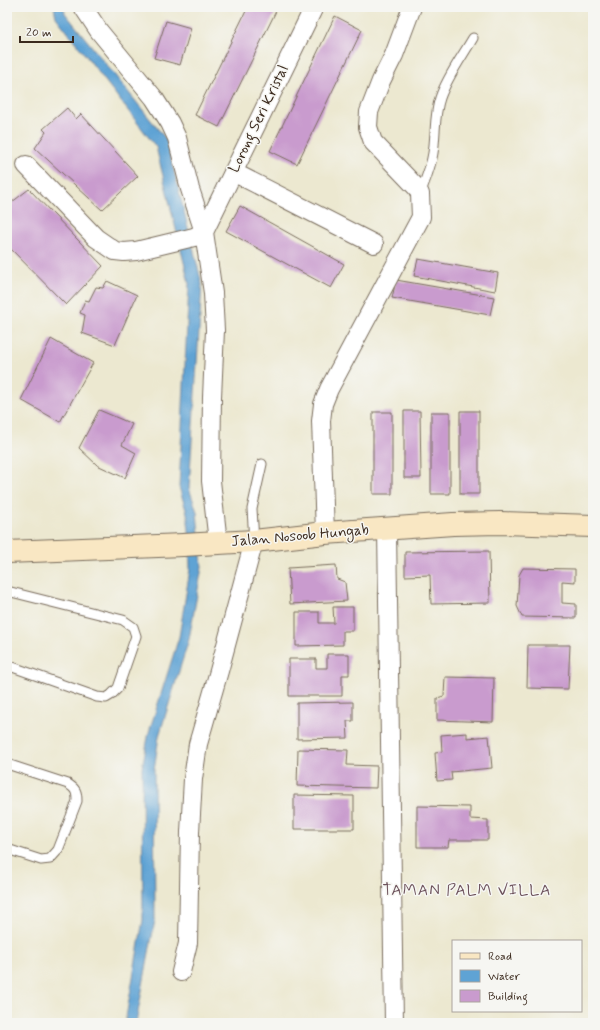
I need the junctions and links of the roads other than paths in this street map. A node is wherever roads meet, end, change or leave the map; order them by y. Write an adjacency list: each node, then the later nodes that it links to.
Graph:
1 (83, 7): 8 (street)
2 (314, 7): 6 (street, Lorong Seri Kristal)
3 (412, 7): 7 (street)
4 (473, 38): 7 (lane)
5 (26, 165): 8 (street)
6 (233, 172): 8 (street, Lorong Seri Kristal); 9 (street)
7 (420, 194): 13 (street)
8 (199, 234): 15 (street)
9 (374, 244)
10 (262, 464): 14 (lane)
11 (593, 526): 12 (main road, Jalan Nosoob Hungab)
12 (387, 529): 13 (main road, Jalan Nosoob Hungab); 22 (street)
13 (325, 533): 14 (main road, Jalan Nosoob Hungab)
14 (254, 541): 15 (main road, Jalan Nosoob Hungab); 21 (street)
15 (213, 542): 16 (main road, Jalan Nosoob Hungab)
16 (7, 552)
17 (7, 591): 18 (lane)
18 (7, 665)
19 (7, 764): 20 (lane)
20 (7, 849)
21 (181, 972)
22 (394, 1023)

